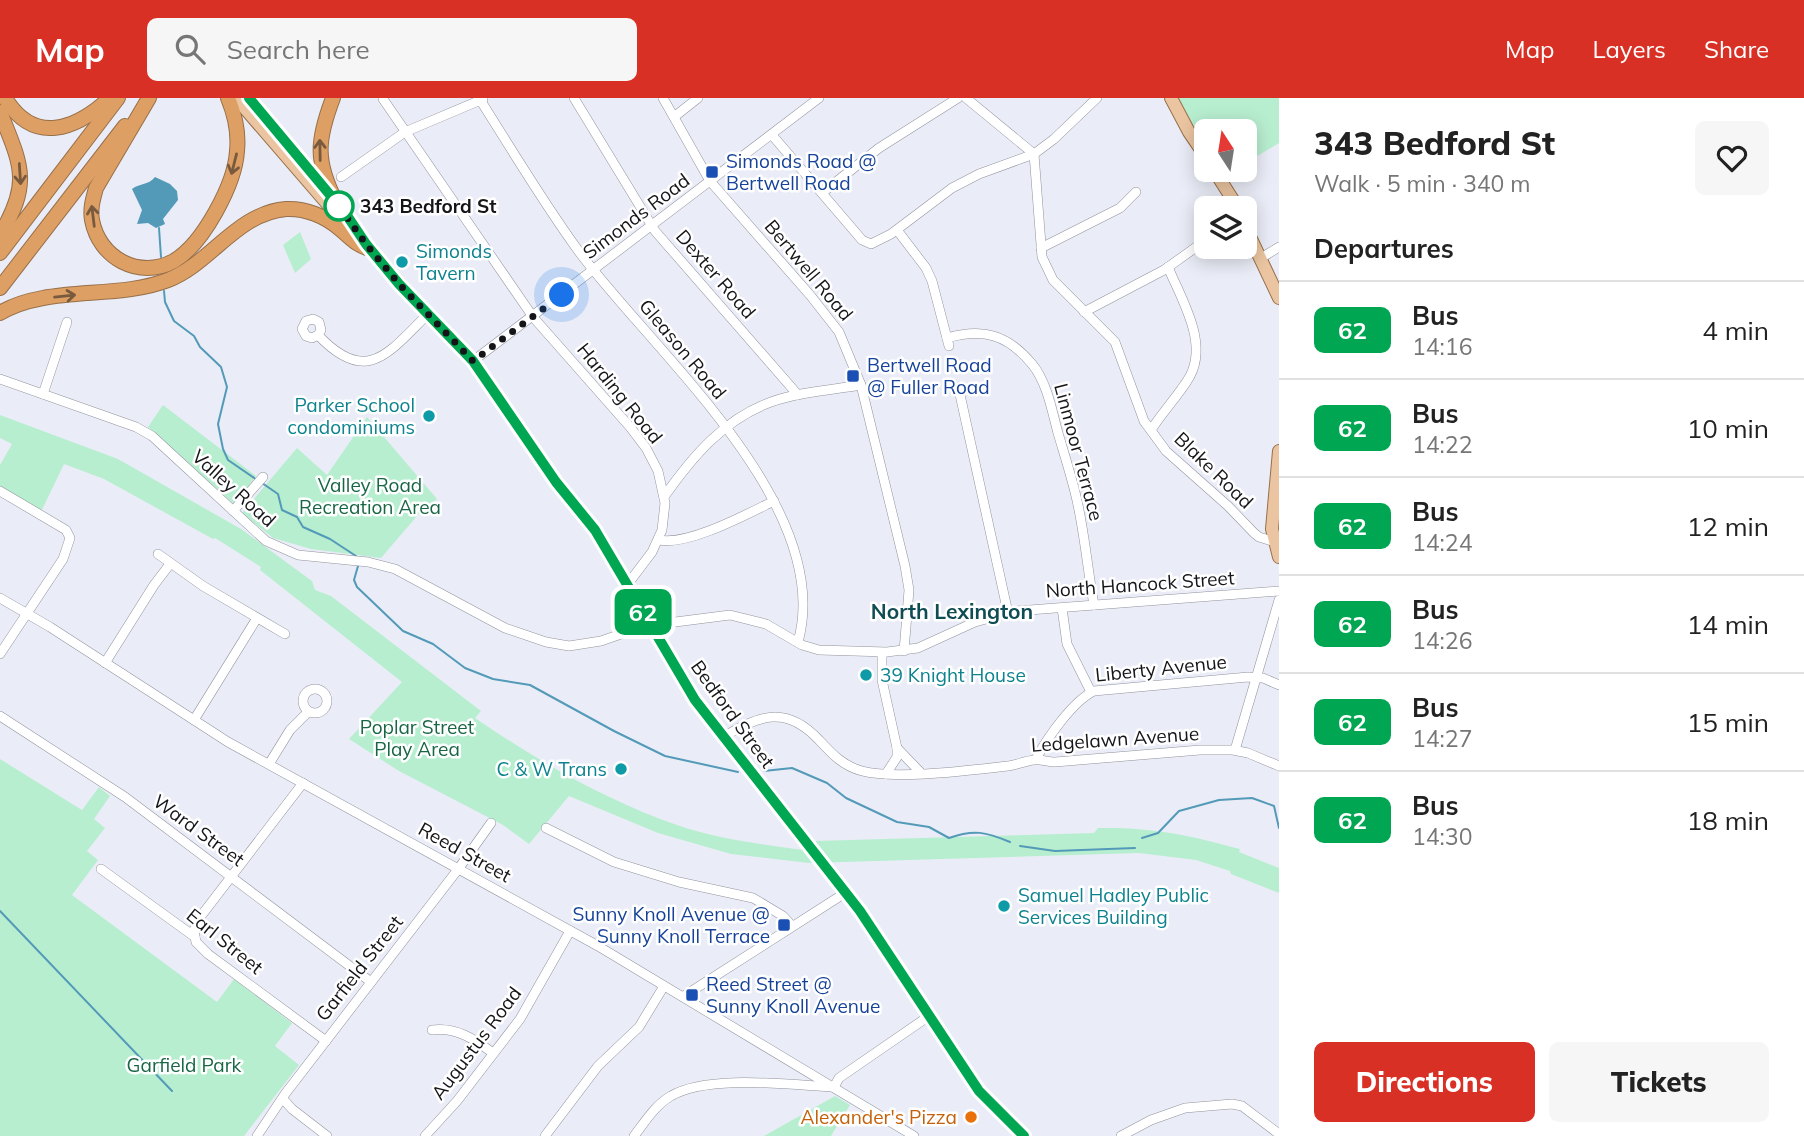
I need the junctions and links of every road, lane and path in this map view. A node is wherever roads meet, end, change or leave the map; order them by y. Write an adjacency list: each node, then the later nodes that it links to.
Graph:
1 (5, 98): 2 (highway)
2 (110, 98)
3 (118, 98): 38 (highway)
4 (148, 98): 5 (highway, one-way to 4); 42 (highway)
5 (228, 98)
6 (236, 98): 33 (main road, Bedford Street)
7 (248, 98): 29 (main road, Bedford Street)
8 (333, 98): 29 (highway, one-way to 8)
9 (574, 98): 30 (street, Dexter Road)
10 (663, 98): 20 (street, Bertwell Road)
11 (698, 98): 20 (street)
12 (819, 98): 22 (street, Simonds Road)
13 (958, 98): 28 (street)
14 (966, 98): 24 (street)
15 (1097, 98): 24 (street)
16 (1171, 98): 23 (main road)
17 (383, 99): 21 (street, Harding Road)
18 (481, 99): 21 (street); 41 (street, Gleason Road)
19 (0, 112): 32 (highway, one-way to 32)
20 (674, 117): 26 (street, Bertwell Road)
21 (405, 132): 25 (street); 47 (street, Harding Road)
22 (772, 135): 26 (street, Simonds Road); 28 (street)
23 (1194, 139)
24 (1034, 154): 31 (street); 35 (street, Blake Road)
25 (341, 177)
26 (710, 181): 30 (street, Simonds Road); 52 (street, Bertwell Road)
27 (1136, 192): 35 (street)
28 (822, 193): 31 (street)
29 (336, 202): 33 (main road, Bedford Street)
30 (652, 225): 41 (street, Simonds Road); 55 (street, Dexter Road)
31 (897, 230): 74 (street, Linmoor Terrace)
32 (0, 235)
33 (368, 247): 45 (highway, one-way to 33); 46 (main road, Bedford Street)
34 (1279, 247): 39 (street)
35 (1041, 248): 44 (street, Blake Road)
36 (1194, 249): 40 (street)
37 (1257, 250): 39 (main road)
38 (0, 253)
39 (1261, 258): 43 (main road)
40 (1168, 267): 44 (street); 57 (street)
41 (593, 270): 47 (street, Simonds Road); 56 (street, Gleason Road)
42 (0, 288)
43 (1279, 298)
44 (1084, 312): 57 (street, Blake Road)
45 (0, 313)
46 (428, 314): 49 (street); 50 (main road, Bedford Street)
47 (533, 317): 50 (street, Simonds Road); 61 (street, Harding Road)
48 (67, 321): 54 (street)
49 (318, 335)
50 (473, 361): 70 (main road, Bedford Street)
51 (0, 379): 54 (street, Valley Road)
52 (861, 385): 55 (street); 83 (street, Bertwell Road)
53 (959, 390): 77 (street)
54 (43, 394): 63 (street, Valley Road)
55 (799, 395): 56 (street)
56 (726, 428): 61 (street); 62 (street, Gleason Road)
57 (1151, 430): 65 (street, Blake Road)
58 (1279, 451): 65 (main road)
59 (260, 480): 63 (street)
60 (0, 491): 78 (street)
61 (664, 497): 64 (street, Harding Road)
62 (774, 501): 64 (street); 82 (street, Gleason Road)
63 (233, 511): 80 (street, Valley Road)
64 (659, 540): 70 (street, Harding Road)
65 (1277, 546): 67 (main road)
66 (158, 554): 68 (street)
67 (1279, 557)
68 (170, 564): 79 (street); 86 (street)
69 (1279, 584): 71 (street)
70 (627, 585): 80 (main road, Bedford Street)
71 (1275, 591): 74 (street, North Hancock Street)
72 (0, 598): 78 (street, Reed Street)
73 (1279, 600): 76 (street)
74 (1094, 605): 75 (street, North Hancock Street)
75 (1062, 608): 77 (street, North Hancock Street); 89 (street)
76 (1278, 610): 87 (street)
77 (1008, 613): 83 (street, North Hancock Street)
78 (27, 614): 85 (street); 86 (street, Reed Street)
79 (257, 618): 81 (street); 92 (street)
80 (650, 625): 82 (street, North Hancock Street); 93 (main road, Bedford Street)
81 (285, 634)
82 (798, 642): 84 (street, North Hancock Street)
83 (904, 650): 84 (street, North Hancock Street)
84 (882, 653): 94 (street)
85 (0, 654)
86 (105, 663): 92 (street, Reed Street)
87 (1258, 677): 88 (street, Liberty Avenue); 89 (street, Liberty Avenue); 95 (street)
88 (1279, 685)
89 (1091, 692): 96 (street, Liberty Avenue)
90 (308, 712): 97 (street)
91 (0, 716): 106 (street, Ward Street)
92 (194, 720): 97 (street, Reed Street)
93 (723, 737): 100 (street, Ledgelawn Avenue); 107 (main road, Bedford Street)
94 (897, 748): 99 (street); 100 (street)
95 (1235, 750): 96 (street, Ledgelawn Avenue); 98 (street, Ledgelawn Avenue)
96 (1035, 759): 99 (street, Ledgelawn Avenue)
97 (270, 764): 101 (street, Reed Street)
98 (1279, 766)
99 (921, 773): 100 (street, Ledgelawn Avenue)
100 (886, 774)
101 (303, 783): 105 (street, Reed Street); 106 (street)
102 (491, 823): 105 (street, Garfield Street)
103 (546, 828): 108 (street)
104 (101, 869): 110 (street, Earl Street)
105 (459, 869): 109 (street, Reed Street); 111 (street, Garfield Street)
106 (231, 876): 110 (street); 111 (street, Ward Street)
107 (845, 893): 108 (street); 114 (main road, Bedford Street)
108 (792, 926): 113 (street)
109 (570, 931): 112 (street, Reed Street); 117 (street, Augustus Road)
110 (195, 937): 116 (street, Earl Street)
111 (371, 982): 116 (street, Garfield Street)
112 (664, 986): 113 (street, Reed Street); 126 (street)
113 (684, 996): 118 (street, Reed Street)
114 (929, 1016): 120 (street); 129 (main road, Bedford Street)
115 (432, 1030): 117 (street)
116 (326, 1041): 121 (street, Garfield Street)
117 (494, 1054): 125 (street, Augustus Road)
118 (807, 1071): 119 (street); 120 (street, Reed Street)
119 (803, 1086): 120 (street); 127 (street)
120 (834, 1087): 128 (street, Reed Street)
121 (283, 1099): 123 (street, Garfield Street); 124 (street)
122 (1279, 1134): 130 (street)
123 (257, 1136)
124 (327, 1136)
125 (425, 1136)
126 (545, 1136)
127 (634, 1136)
128 (914, 1136)
129 (1024, 1136)
130 (1121, 1136)

